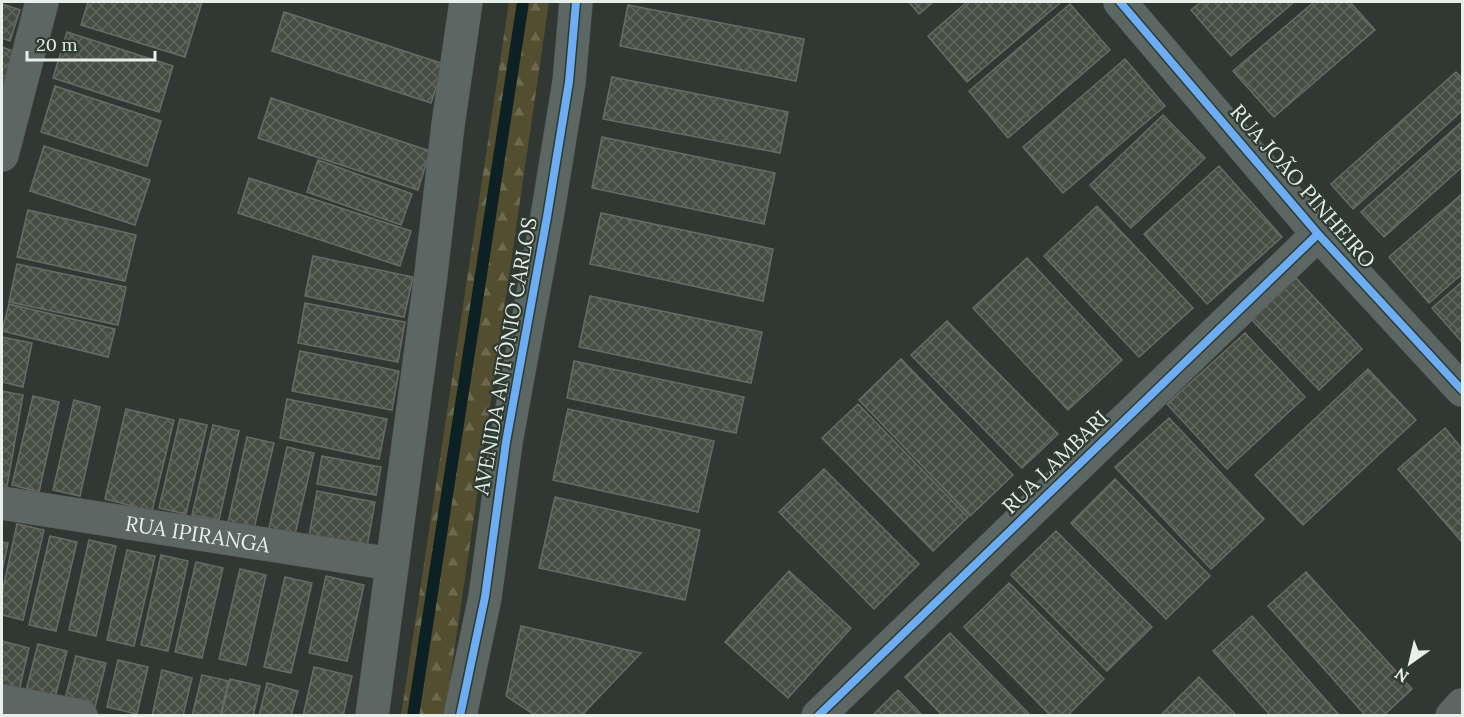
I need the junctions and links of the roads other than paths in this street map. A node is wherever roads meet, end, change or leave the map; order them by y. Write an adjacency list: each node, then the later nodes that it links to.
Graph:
1 (42, 2): 5 (street)
2 (466, 2): 9 (street)
3 (576, 2): 14 (street, AVENIDA ANTÔNIO CARLOS)
4 (1120, 2): 6 (street, RUA JOÃO PINHEIRO)
5 (2, 155)
6 (1318, 234): 7 (street, RUA JOÃO PINHEIRO); 15 (street, RUA LAMBARI)
7 (1462, 390)
8 (2, 503): 9 (street, RUA IPIRANGA)
9 (392, 564): 13 (street)
10 (2, 701): 12 (street)
11 (1462, 705): 16 (street)
12 (81, 716)
13 (372, 716)
14 (460, 716)
15 (818, 716)
16 (1452, 716)

